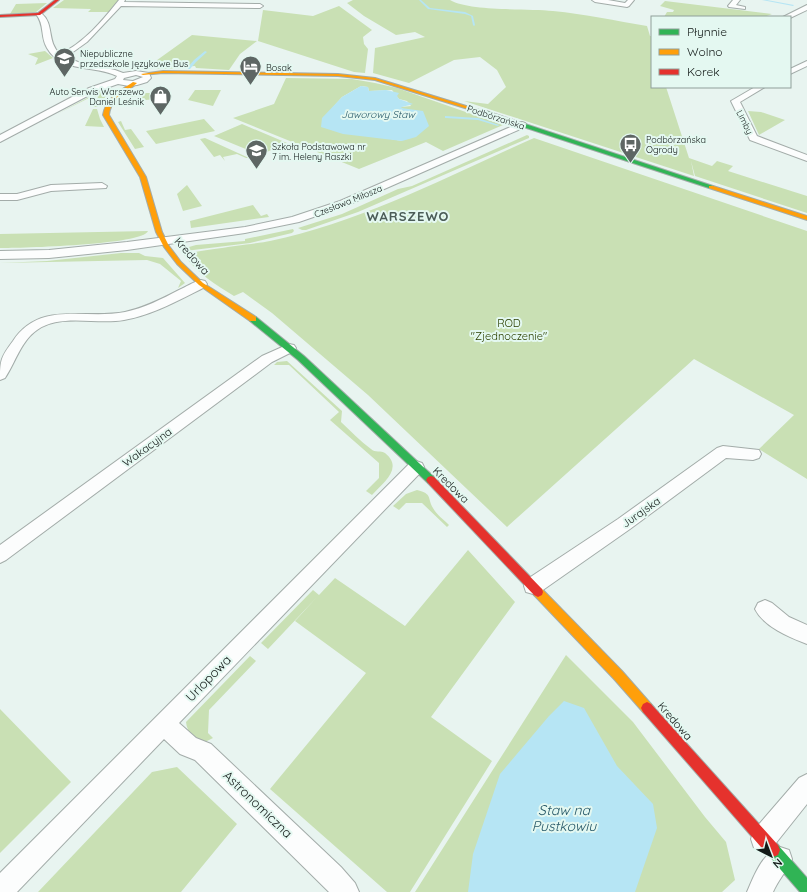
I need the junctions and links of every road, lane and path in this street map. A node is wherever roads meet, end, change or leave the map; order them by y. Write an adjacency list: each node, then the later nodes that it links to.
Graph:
1 (57, 0): 9 (street)
2 (595, 0): 5 (street)
3 (737, 0): 8 (street)
4 (121, 2): 6 (street); 12 (street)
5 (628, 5)
6 (260, 6)
7 (807, 7): 11 (street)
8 (743, 8)
9 (39, 14): 10 (street); 12 (street)
10 (0, 16)
11 (788, 16)
12 (60, 57): 14 (street)
13 (807, 64): 15 (street)
14 (102, 69): 17 (street, Podbórzańska); 18 (street)
15 (791, 71): 16 (street)
16 (807, 74)
17 (142, 75): 18 (street); 19 (street); 22 (street, Podbórzańska)
18 (120, 80): 19 (street); 21 (street, Kredowa); 23 (street)
19 (135, 83): 21 (street)
20 (759, 88): 24 (street, Limby)
21 (112, 98): 28 (street, Kredowa)
22 (522, 125): 27 (street, Podbórzańska); 28 (street, Czesława Miłosza)
23 (0, 139)
24 (807, 158)
25 (102, 186): 26 (street)
26 (0, 197)
27 (807, 218)
28 (163, 242): 29 (street, Czesława Miłosza); 30 (street, Kredowa)
29 (0, 255)
30 (201, 284): 31 (street, Kredowa); 32 (street)
31 (289, 348): 34 (street, Kredowa); 35 (street, Wakacyjna)
32 (0, 375)
33 (753, 454): 36 (street, Jurajska)
34 (416, 467): 36 (street, Kredowa); 39 (street, Urlopowa)
35 (3, 549)
36 (533, 586): 41 (street, Kredowa)
37 (765, 609): 38 (street)
38 (807, 635)
39 (163, 724): 44 (street, Urlopowa); 45 (street, Astronomiczna)
40 (807, 786): 41 (street)
41 (763, 839): 42 (street, Kredowa)
42 (780, 859): 43 (street, Kredowa); 46 (street)
43 (807, 889)
44 (0, 890)
45 (346, 892)
46 (760, 892)

